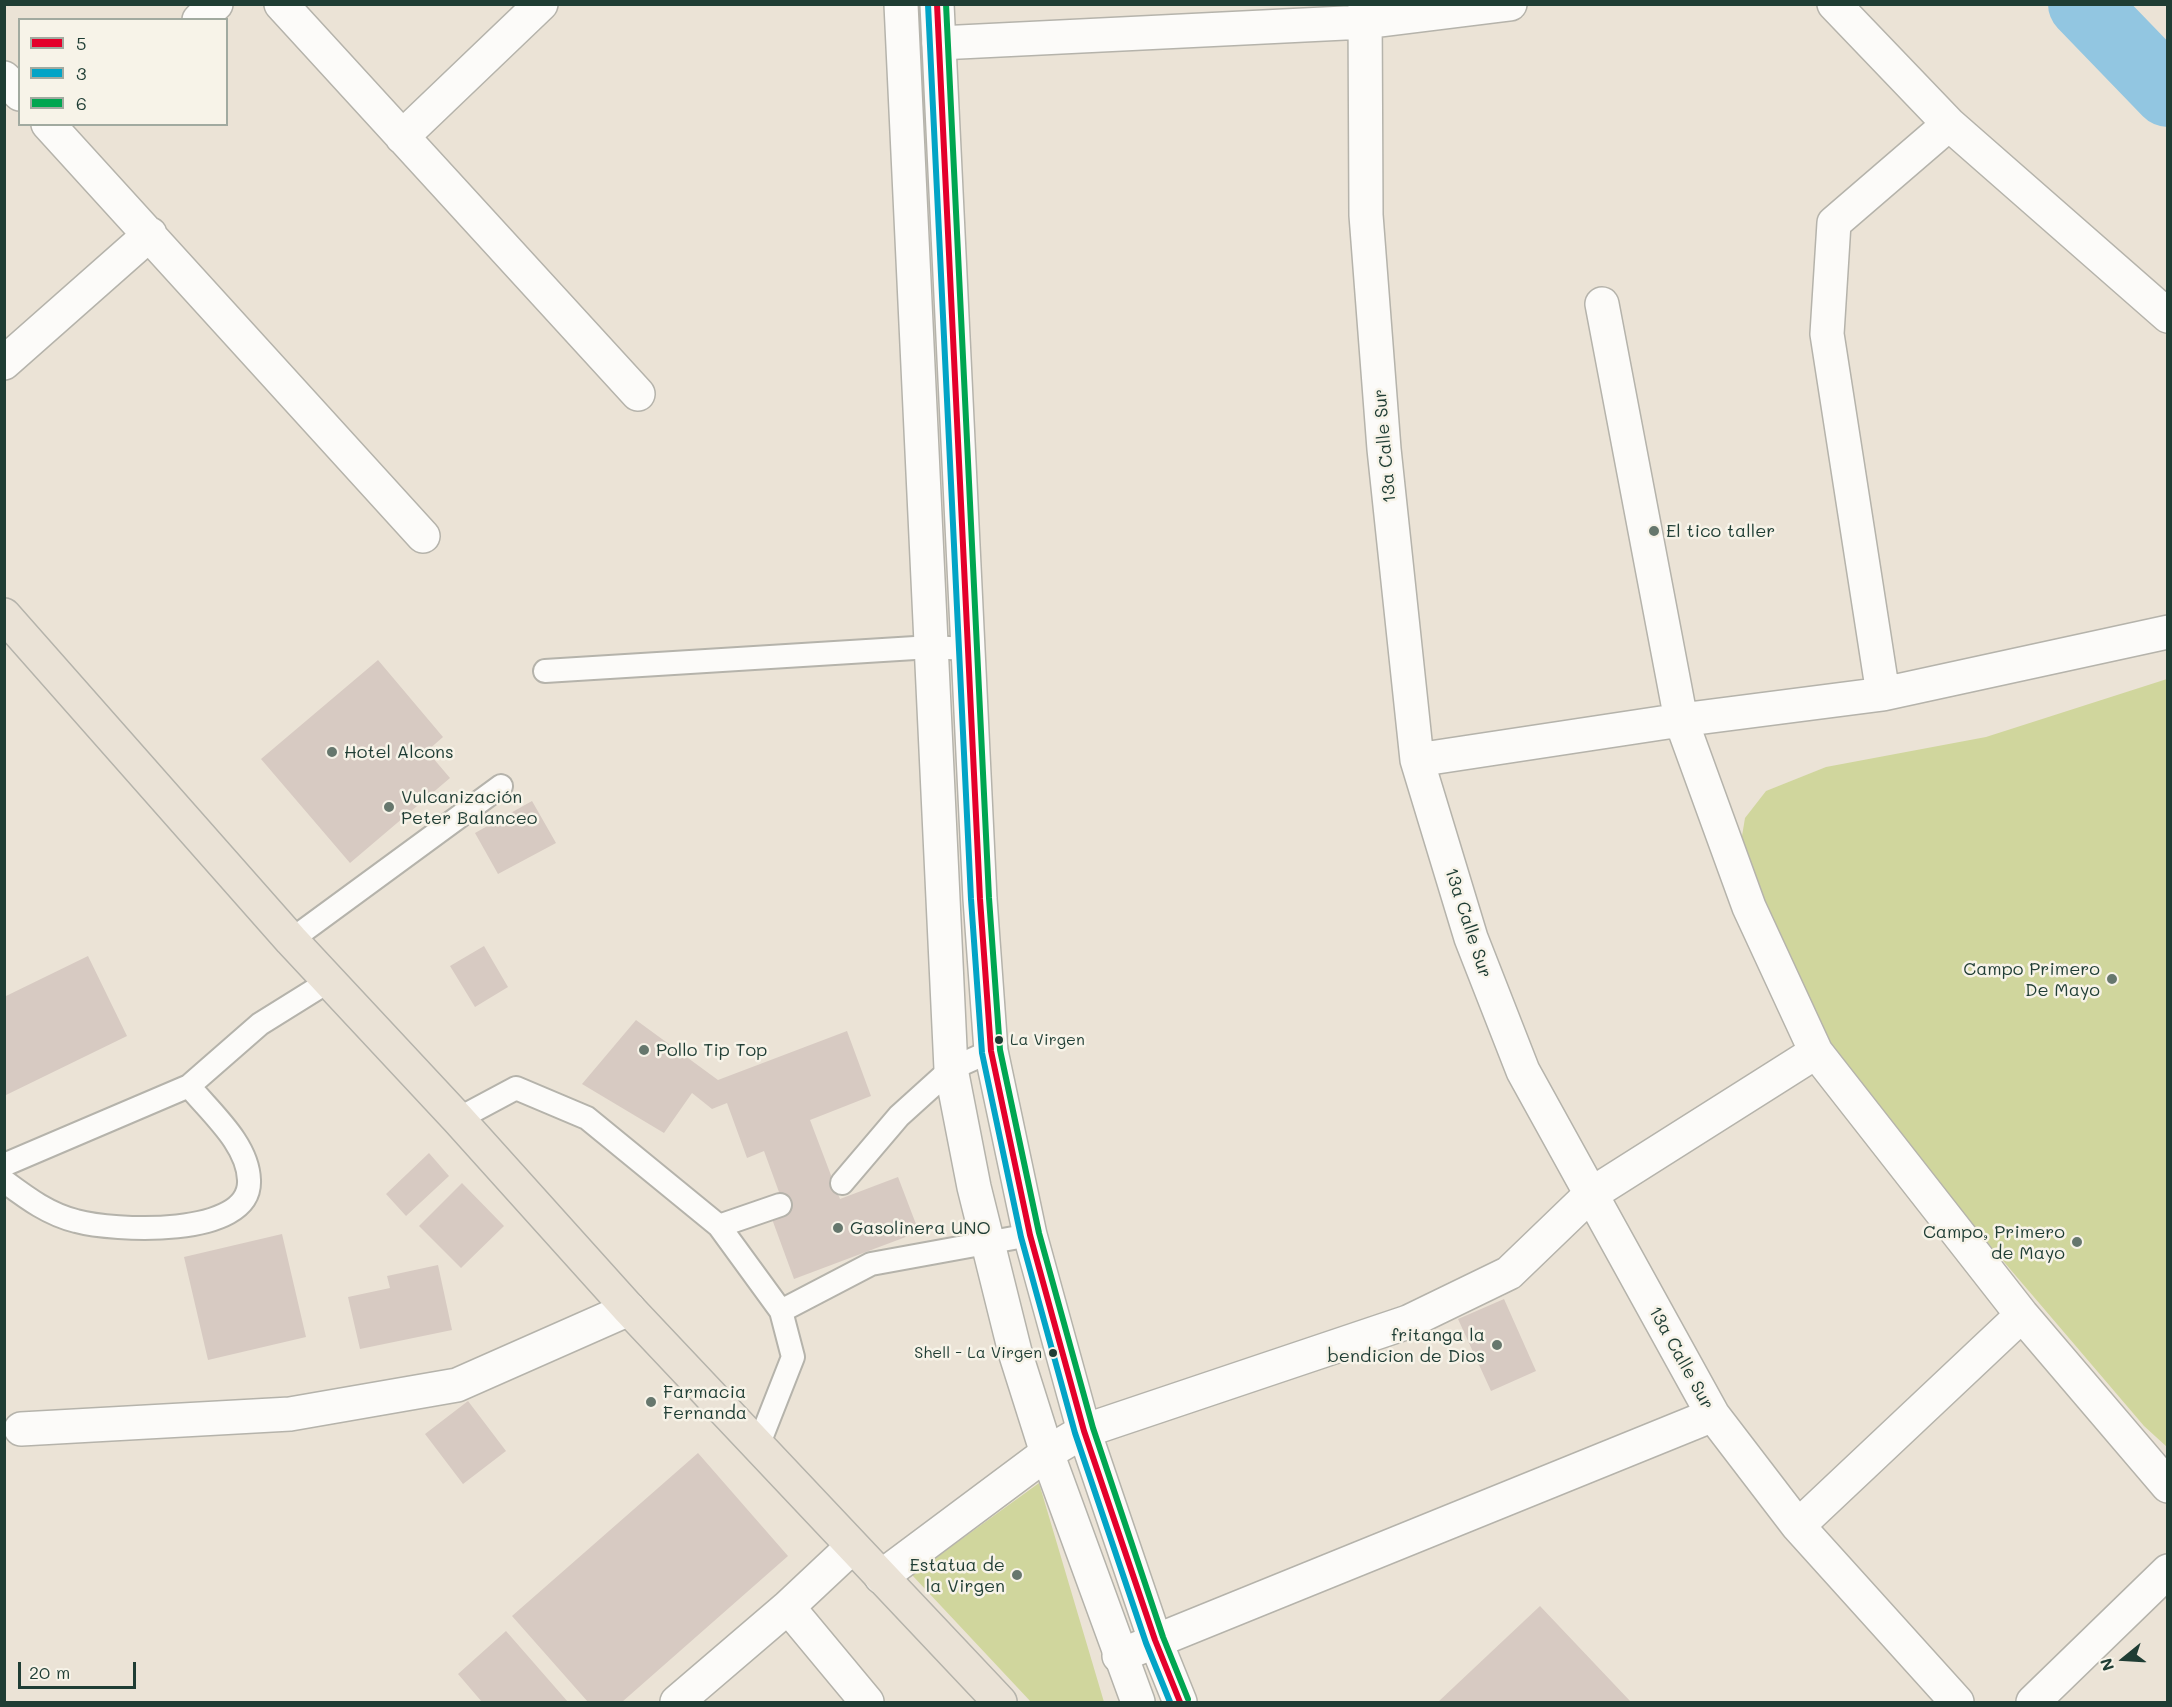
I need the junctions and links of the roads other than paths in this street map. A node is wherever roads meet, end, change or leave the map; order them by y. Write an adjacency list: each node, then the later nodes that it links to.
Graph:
1 (216, 4): 9 (street)
2 (281, 4): 15 (street)
3 (541, 4): 15 (street)
4 (901, 4): 24 (street)
5 (937, 4): 10 (street)
6 (1510, 4): 8 (street)
7 (1834, 4): 13 (street)
8 (1365, 13): 10 (street); 29 (street, 13a Calle Sur)
9 (201, 18)
10 (939, 43): 25 (street)
11 (4, 78): 12 (street)
12 (18, 92)
13 (1949, 124): 18 (street); 27 (street)
14 (62, 129): 16 (street)
15 (402, 137): 20 (street)
16 (150, 234): 19 (street); 21 (street)
17 (1602, 304): 28 (street)
18 (2168, 316)
19 (4, 363)
20 (638, 393)
21 (423, 536)
22 (4, 615): 31 (main road)
23 (2168, 632): 27 (street)
24 (930, 647): 25 (lane); 26 (lane); 35 (street)
25 (967, 649): 33 (street)
26 (545, 671)
27 (1882, 694): 28 (street)
28 (1681, 720): 29 (street); 34 (street)
29 (1418, 760): 41 (street, 13a Calle Sur)
30 (501, 786): 31 (lane)
31 (291, 940): 32 (main road)
32 (328, 981): 36 (lane); 37 (main road)
33 (991, 1051): 35 (lane); 44 (street)
34 (1816, 1052): 41 (street); 48 (street)
35 (951, 1069): 40 (lane); 45 (street)
36 (189, 1086): 38 (lane); 39 (lane)
37 (458, 1119): 43 (lane); 46 (main road)
38 (4, 1165)
39 (4, 1181)
40 (842, 1183)
41 (1590, 1195): 49 (street, 13a Calle Sur); 51 (street)
42 (780, 1205): 43 (lane)
43 (719, 1226): 47 (lane)
44 (1030, 1235): 45 (lane); 51 (street)
45 (987, 1245): 47 (lane); 53 (street)
46 (629, 1309): 50 (street); 52 (main road)
47 (781, 1311): 52 (lane)
48 (2022, 1315): 54 (street); 55 (street)
49 (1713, 1415): 55 (street, 13a Calle Sur); 60 (street)
50 (21, 1429)
51 (1084, 1431): 53 (street); 60 (street)
52 (758, 1446): 56 (main road)
53 (1047, 1453): 58 (street); 61 (street)
54 (2168, 1486)
55 (1798, 1526): 67 (street, 13a Calle Sur)
56 (852, 1547): 58 (main road); 59 (street)
57 (2168, 1571): 68 (street)
58 (880, 1577): 64 (main road)
59 (788, 1607): 62 (street); 63 (street)
60 (1155, 1640): 61 (street); 66 (street)
61 (1119, 1656): 65 (street)
62 (676, 1702)
63 (867, 1702)
64 (1000, 1702)
65 (1138, 1702)
66 (1180, 1702)
67 (1957, 1702)
68 (2033, 1702)

